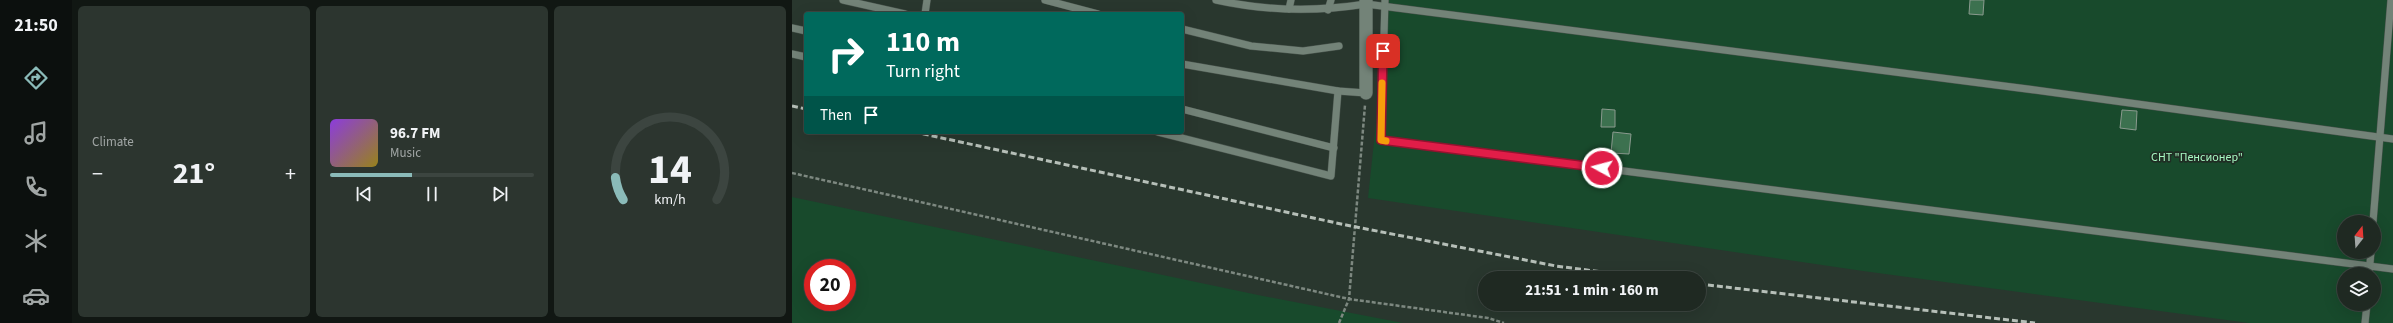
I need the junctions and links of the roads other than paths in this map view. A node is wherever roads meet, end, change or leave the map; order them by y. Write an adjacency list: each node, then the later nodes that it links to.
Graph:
1 (843, 0): 15 (lane)
2 (928, 0): 16 (lane)
3 (1045, 0): 17 (lane)
4 (1216, 0): 9 (lane)
5 (1255, 0): 12 (lane)
6 (1291, 0): 13 (lane)
7 (1330, 0): 14 (lane)
8 (2391, 0): 29 (lane)
9 (1225, 1): 12 (lane)
10 (1366, 2): 11 (lane); 14 (lane); 26 (street)
11 (1384, 3): 29 (lane); 34 (lane)
12 (1254, 8): 13 (lane)
13 (1288, 9): 14 (lane)
14 (1328, 10)
15 (896, 12)
16 (925, 12)
17 (1090, 12)
18 (792, 28): 20 (lane)
19 (1184, 30): 21 (lane)
20 (804, 31)
21 (1339, 46)
22 (792, 54): 23 (lane)
23 (804, 57)
24 (1184, 64): 25 (lane)
25 (1338, 91): 26 (lane); 31 (lane)
26 (1366, 93)
27 (1184, 110): 31 (lane)
28 (1166, 134): 31 (lane)
29 (2380, 138): 30 (lane); 32 (lane)
30 (2393, 139)
31 (1334, 148)
32 (2374, 215)
33 (2370, 259): 34 (lane)
34 (2370, 266): 35 (lane)
35 (2393, 269)
36 (2366, 311): 37 (lane)
37 (2365, 323)

